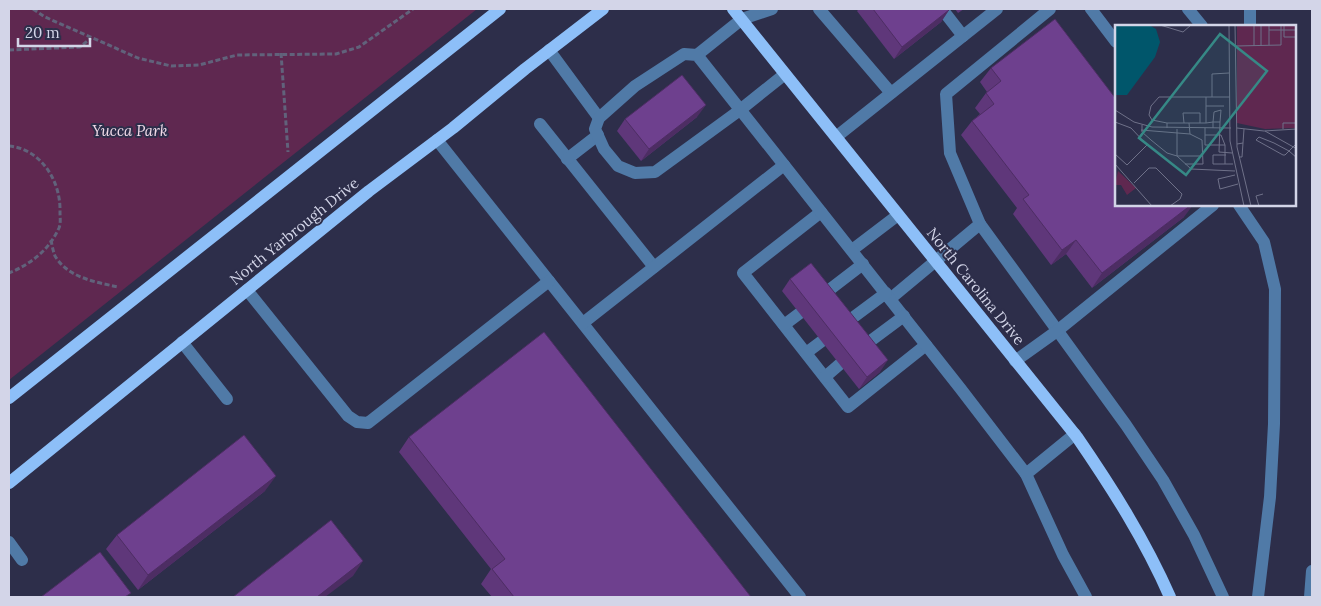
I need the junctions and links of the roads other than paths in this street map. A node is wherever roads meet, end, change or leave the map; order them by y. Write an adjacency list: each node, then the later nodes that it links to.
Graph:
1 (500, 9): 56 (main road)
2 (603, 9): 17 (main road, North Yarbrough Drive)
3 (733, 9): 12 (main road, North Carolina Drive)
4 (772, 9): 12 (lane)
5 (819, 9): 20 (lane)
6 (942, 9): 15 (lane)
7 (998, 9): 15 (lane)
8 (1050, 9): 33 (lane)
9 (1091, 9): 16 (lane)
10 (1188, 9): 13 (lane)
11 (1250, 9): 14 (lane)
12 (742, 19): 18 (lane); 19 (main road, North Carolina Drive)
13 (1201, 25)
14 (1250, 25)
15 (963, 36): 20 (lane)
16 (1115, 41)
17 (550, 50): 22 (lane); 26 (main road, North Yarbrough Drive)
18 (697, 56): 21 (lane); 22 (lane)
19 (786, 74): 21 (lane); 25 (main road, North Carolina Drive)
20 (891, 94): 25 (lane)
21 (740, 110): 24 (lane); 28 (lane)
22 (599, 118): 24 (lane)
23 (540, 124): 27 (lane)
24 (598, 135): 27 (lane)
25 (836, 137): 32 (main road, North Carolina Drive)
26 (437, 140): 38 (lane); 39 (main road, North Yarbrough Drive)
27 (567, 159): 37 (lane)
28 (784, 165): 31 (lane); 37 (lane)
29 (1212, 206): 47 (lane)
30 (1240, 206): 68 (lane)
31 (822, 212): 34 (lane); 45 (lane)
32 (898, 215): 34 (lane); 35 (main road, North Carolina Drive)
33 (980, 224): 35 (lane); 47 (lane)
34 (852, 250): 36 (lane)
35 (936, 262): 40 (lane); 53 (main road, North Carolina Drive)
36 (863, 264): 40 (lane); 41 (lane)
37 (654, 268): 44 (lane)
38 (549, 281): 39 (lane); 44 (lane)
39 (247, 290): 49 (main road, North Yarbrough Drive)
40 (888, 296): 43 (lane); 46 (lane)
41 (820, 297)
42 (800, 313): 45 (lane)
43 (904, 316): 50 (lane); 51 (lane)
44 (583, 323): 64 (lane)
45 (784, 325): 52 (lane)
46 (843, 325)
47 (1057, 331): 53 (lane); 67 (lane)
48 (822, 341): 52 (lane)
49 (182, 342): 57 (lane); 60 (main road, North Yarbrough Drive)
50 (926, 345): 55 (lane); 59 (lane)
51 (861, 348)
52 (806, 353): 55 (lane)
53 (1015, 361): 58 (main road, North Carolina Drive)
54 (840, 364): 55 (lane)
55 (825, 377)
56 (9, 398)
57 (226, 399)
58 (1075, 434): 59 (lane); 66 (main road, North Carolina Drive)
59 (1026, 474): 65 (lane)
60 (9, 483)
61 (9, 542): 62 (lane)
62 (22, 560)
63 (1312, 571): 69 (lane)
64 (800, 597)
65 (1086, 597)
66 (1170, 597)
67 (1223, 597)
68 (1258, 597)
69 (1310, 597)

